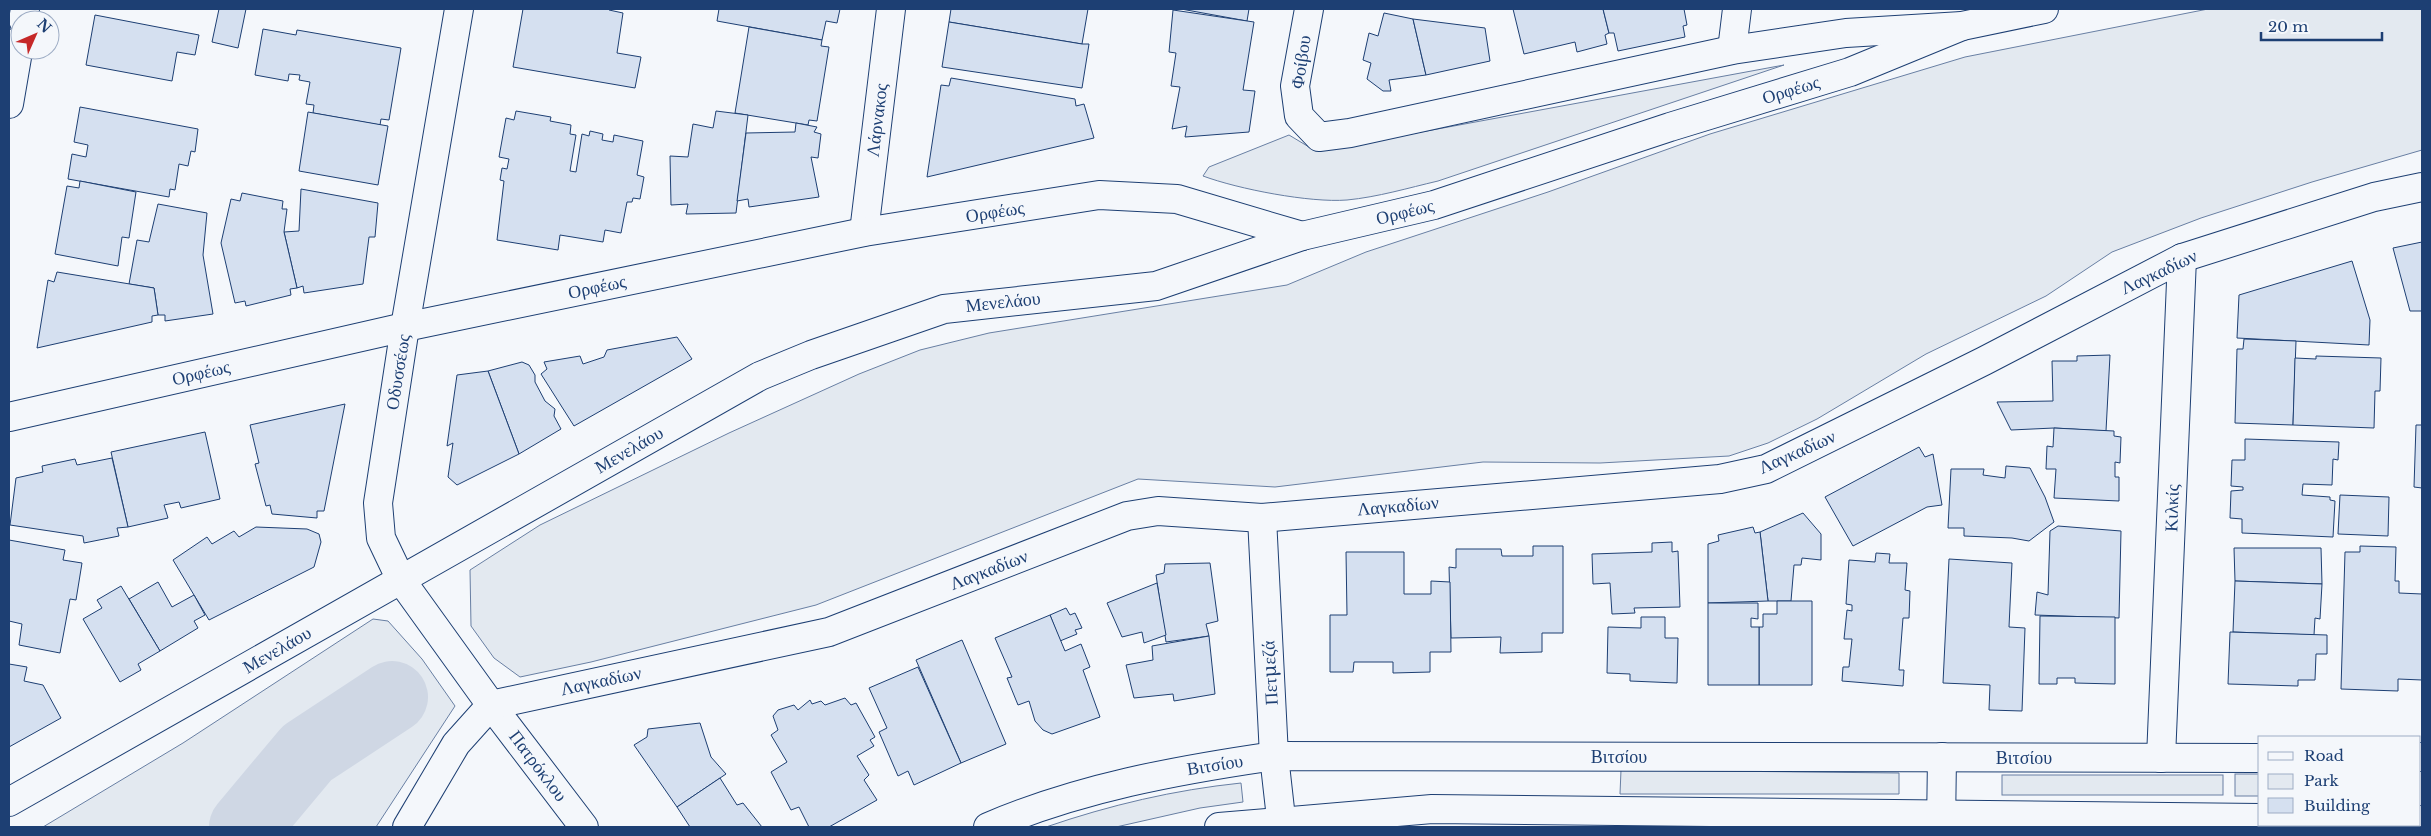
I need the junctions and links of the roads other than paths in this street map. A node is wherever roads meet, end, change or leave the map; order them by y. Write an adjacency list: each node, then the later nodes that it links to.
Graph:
1 (459, 9): 15 (street, Οδυσσέως)
2 (891, 9): 12 (street, Λάρνακος)
3 (1310, 9): 10 (street, Φοίβου)
4 (1737, 9): 7 (street)
5 (2044, 9): 6 (street, Ορφέως)
6 (1962, 26): 7 (street, Ορφέως); 13 (street, Ορφέως)
7 (1732, 50): 10 (street, Ορφέως)
8 (17, 60): 9 (street)
9 (9, 104)
10 (1318, 137)
11 (2422, 187): 14 (street, Λαγκαδίων)
12 (864, 232): 13 (street, Ορφέως); 15 (street, Ορφέως)
13 (1302, 236): 18 (street, Μενελάου)
14 (2182, 258): 17 (street, Λαγκαδίων); 22 (street, Κιλκίς)
15 (405, 326): 16 (street, Ορφέως); 18 (street, Οδυσσέως)
16 (9, 417)
17 (1262, 518): 19 (street, Λαγκαδίων); 20 (street, Πετμεζά)
18 (401, 580): 19 (street, Οδυσσέως); 24 (street, Μενελάου)
19 (491, 705): 28 (street); 29 (street, Πατρόκλου)
20 (1274, 756): 21 (street, Βιτσίου); 27 (street, Πετμεζά); 30 (street, Βιτσίου)
21 (1942, 757): 22 (street, Βιτσίου); 26 (street)
22 (2161, 758): 23 (street, Βιτσίου)
23 (2258, 758)
24 (9, 802)
25 (2258, 818): 26 (street)
26 (1941, 820): 27 (street)
27 (1281, 824): 31 (street)
28 (407, 827)
29 (584, 827)
30 (988, 827)
31 (1219, 827)

